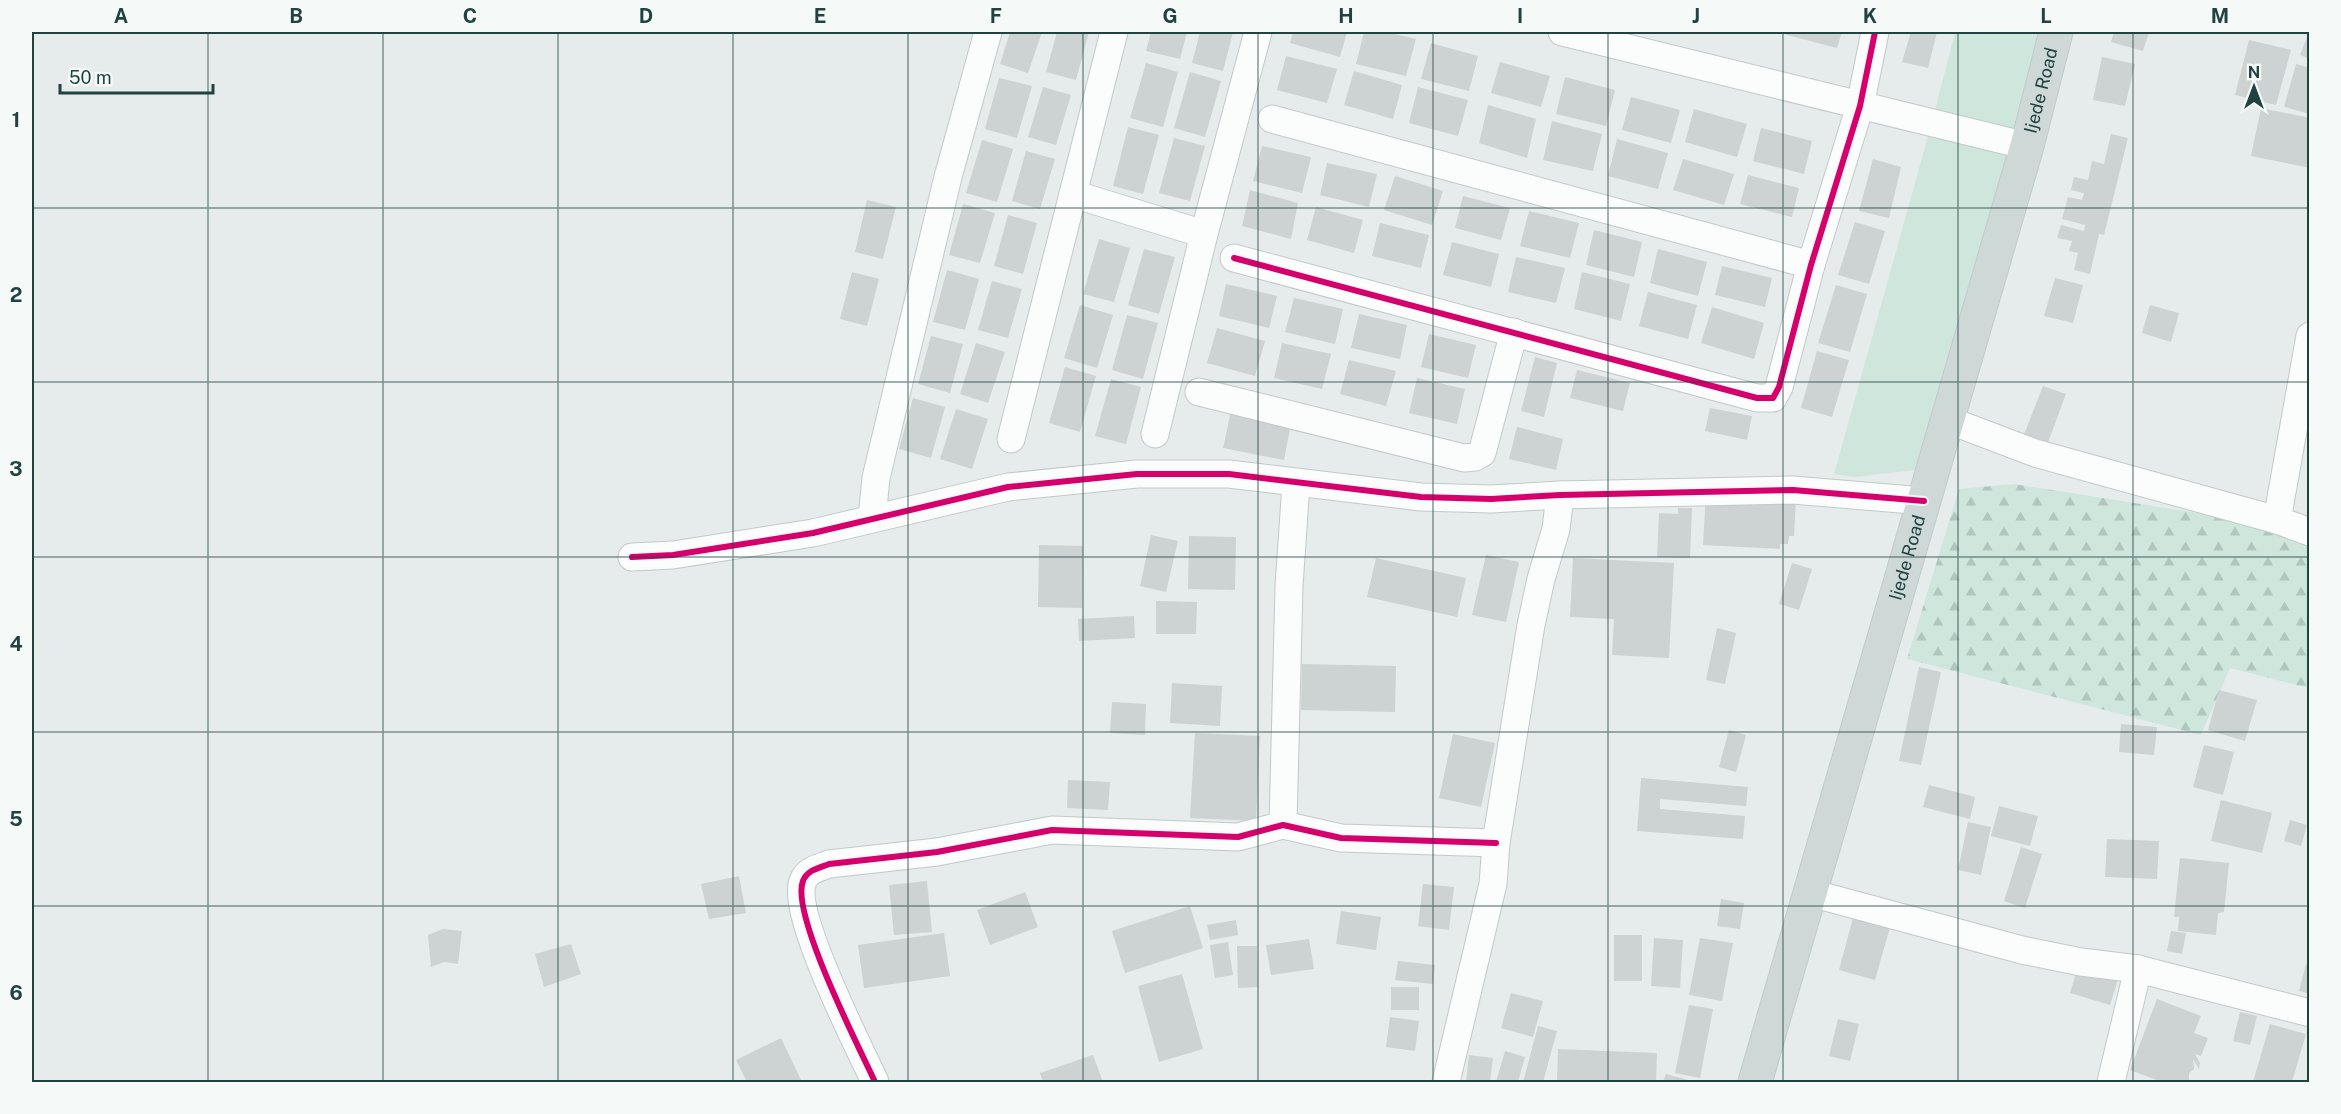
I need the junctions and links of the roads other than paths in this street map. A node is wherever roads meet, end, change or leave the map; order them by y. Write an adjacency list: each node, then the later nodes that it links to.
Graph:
1 (988, 32): 23 (street)
2 (1114, 32): 10 (street)
3 (1258, 32): 11 (street)
4 (1562, 32): 7 (street)
5 (1875, 32): 7 (street)
6 (2056, 32): 9 (main road, Ijede Road)
7 (1860, 106): 9 (street); 13 (street)
8 (1272, 119): 13 (street)
9 (2027, 146): 17 (main road, Ijede Road)
10 (1073, 194): 11 (street); 19 (street)
11 (1204, 234): 18 (street)
12 (1234, 258): 14 (street)
13 (1811, 265): 14 (street)
14 (1514, 332): 16 (street)
15 (2310, 336): 24 (street)
16 (1199, 392)
17 (1948, 420): 22 (main road, Ijede Road); 24 (street)
18 (1155, 434)
19 (1011, 439)
20 (1296, 484): 21 (street); 23 (street); 27 (street)
21 (1560, 495): 22 (street); 28 (street)
22 (1924, 501): 29 (main road, Ijede Road)
23 (872, 518): 26 (street)
24 (2277, 520): 25 (street)
25 (2310, 532)
26 (632, 557)
27 (1283, 825): 28 (street); 32 (street)
28 (1496, 843): 33 (street)
29 (1810, 893): 30 (street); 34 (main road, Ijede Road)
30 (2138, 969): 31 (street); 35 (street)
31 (2310, 1013)
32 (875, 1083)
33 (1446, 1083)
34 (1755, 1083)
35 (2111, 1083)

